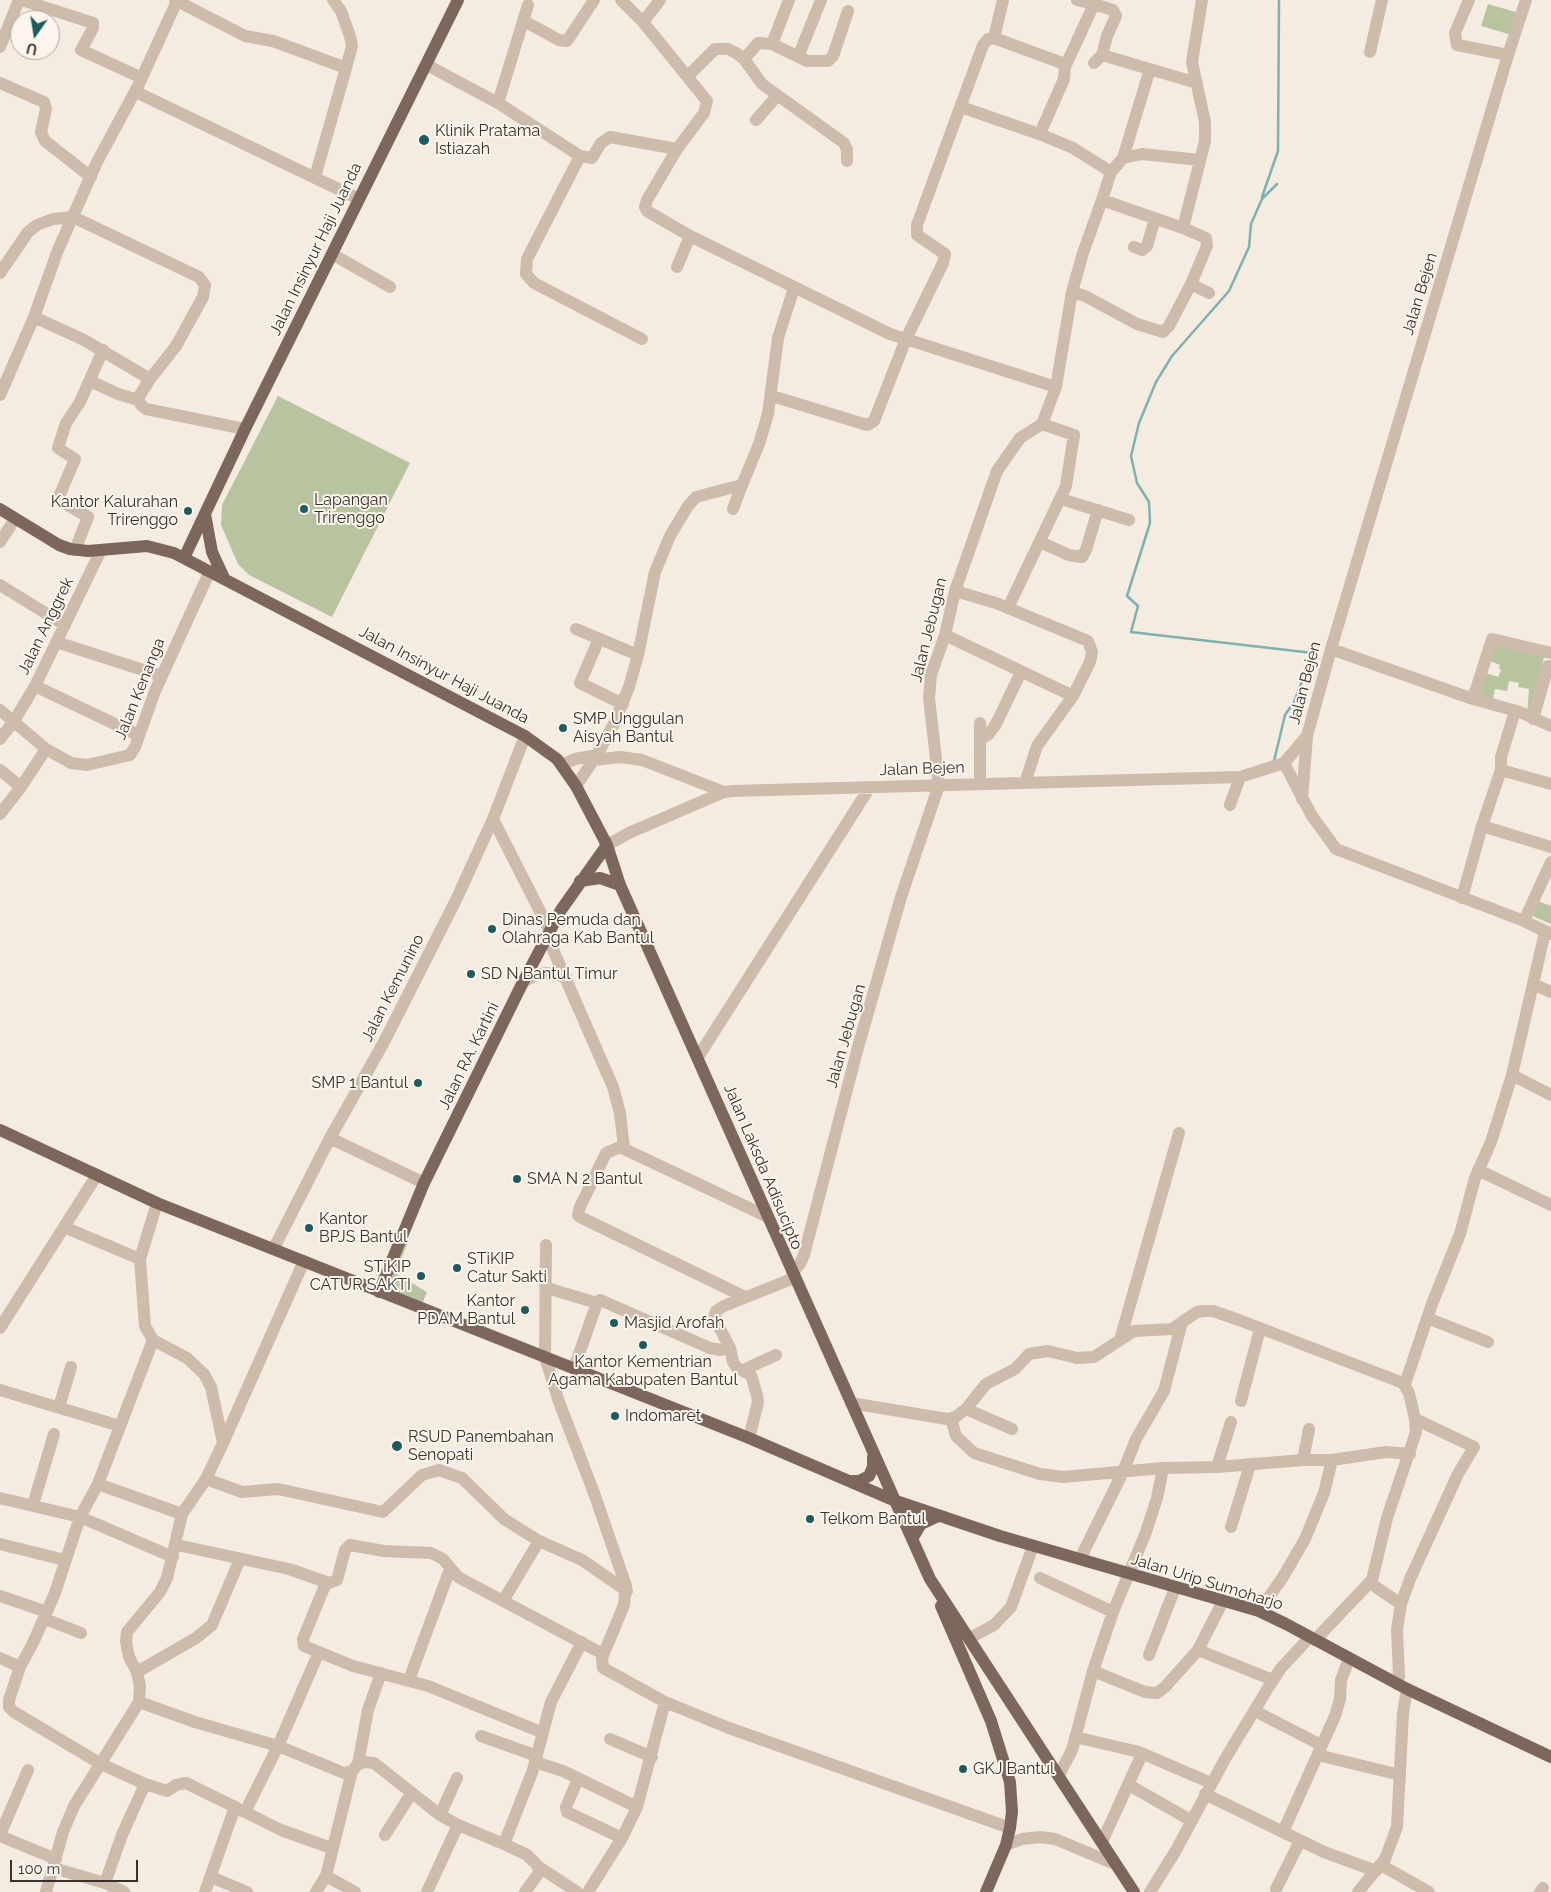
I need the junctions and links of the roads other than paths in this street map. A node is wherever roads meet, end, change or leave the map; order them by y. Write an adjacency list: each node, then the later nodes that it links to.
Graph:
1 (20, 0): 23 (street); 33 (street)
2 (333, 0): 30 (street)
3 (458, 0): 28 (main road, Jalan Insinyur Haji Juanda)
4 (594, 0): 19 (street)
5 (621, 0): 20 (street)
6 (660, 0): 20 (street)
7 (789, 0): 22 (street)
8 (821, 0): 26 (street)
9 (1003, 0): 21 (street)
10 (1078, 0): 16 (street)
11 (1202, 0): 35 (street)
12 (1382, 0): 24 (street)
13 (1469, 0): 25 (street)
14 (1526, 0): 25 (street, Jalan Bejen)
15 (176, 1): 30 (street); 33 (street)
16 (1094, 2): 29 (street); 31 (street)
17 (528, 5): 19 (street)
18 (848, 11): 26 (street)
19 (524, 21): 38 (street)
20 (643, 22): 32 (street)
21 (994, 38): 29 (street); 39 (street)
22 (772, 44): 26 (street); 27 (street)
23 (0, 47)
24 (1370, 52)
25 (1508, 55): 100 (street, Jalan Bejen)
26 (798, 56)
27 (744, 59): 32 (street); 37 (street)
28 (427, 65): 38 (street); 50 (main road, Jalan Insinyur Haji Juanda)
29 (1065, 67): 41 (street)
30 (346, 68): 49 (street)
31 (1150, 69): 35 (street); 44 (street)
32 (688, 76): 42 (street)
33 (142, 78): 36 (street)
34 (0, 83): 48 (street)
35 (1197, 83): 45 (street)
36 (136, 92): 48 (street); 49 (street)
37 (777, 96): 40 (street); 46 (street)
38 (498, 104): 43 (street)
39 (961, 107): 41 (street); 67 (street)
40 (756, 120)
41 (1042, 135): 47 (street)
42 (677, 149): 43 (street); 55 (street)
43 (580, 156): 66 (street)
44 (1123, 158): 45 (street); 47 (street)
45 (1200, 160): 54 (street)
46 (847, 161)
47 (1111, 172): 51 (street)
48 (91, 177): 52 (street)
49 (314, 177): 50 (street)
50 (359, 199): 57 (main road, Jalan Insinyur Haji Juanda)
51 (1102, 200): 53 (street); 63 (street)
52 (73, 218): 59 (street); 65 (street); 69 (street)
53 (1155, 219): 54 (street); 56 (street)
54 (1177, 226): 60 (street)
55 (690, 236): 58 (street); 62 (street)
56 (1134, 247)
57 (332, 254): 61 (street); 76 (main road, Jalan Insinyur Haji Juanda)
58 (678, 267)
59 (0, 272)
60 (1191, 284): 63 (street); 64 (street)
61 (390, 287)
62 (794, 288): 67 (street); 73 (street)
63 (1072, 292): 71 (street)
64 (1209, 293)
65 (34, 317): 68 (street); 72 (street)
66 (642, 339)
67 (906, 340): 71 (street); 73 (street)
68 (103, 350): 69 (street); 70 (street)
69 (150, 379): 74 (street)
70 (90, 380): 74 (street); 87 (street)
71 (1056, 386): 75 (street)
72 (0, 395)
73 (772, 396): 77 (street)
74 (138, 400): 76 (street)
75 (1042, 424): 78 (street); 93 (street, Jalan Jebugan)
76 (245, 429): 82 (main road, Jalan Insinyur Haji Juanda)
77 (742, 485): 80 (street); 101 (street)
78 (1061, 499): 81 (street); 86 (street)
79 (0, 509): 83 (main road, Jalan Insinyur Haji Juanda)
80 (733, 509)
81 (1098, 510): 84 (street); 86 (street)
82 (205, 514): 89 (main road, Jalan Insinyur Haji Juanda); 91 (main road)
83 (15, 519): 85 (street); 87 (main road, Jalan Insinyur Haji Juanda)
84 (1129, 520)
85 (0, 542)
86 (1040, 542): 94 (street)
87 (75, 550): 88 (main road, Jalan Insinyur Haji Juanda)
88 (101, 550): 89 (main road, Jalan Insinyur Haji Juanda); 95 (street, Jalan Anggrek)
89 (184, 558): 90 (main road, Jalan Insinyur Haji Juanda)
90 (210, 571): 91 (main road, Jalan Insinyur Haji Juanda); 104 (street, Jalan Kenanga)
91 (224, 578): 116 (main road, Jalan Insinyur Haji Juanda)
92 (0, 585): 95 (street)
93 (955, 590): 94 (street); 97 (street, Jalan Jebugan)
94 (1008, 608): 106 (street)
95 (65, 625): 99 (street, Jalan Anggrek)
96 (576, 629): 98 (street)
97 (944, 635): 103 (street); 130 (street, Jalan Jebugan)
98 (599, 639): 101 (street); 108 (street)
99 (56, 642): 104 (street); 105 (street, Jalan Anggrek)
100 (1331, 649): 107 (street); 117 (street, Jalan Bejen)
101 (638, 655): 108 (street)
102 (1549, 660): 107 (street); 111 (street)
103 (1020, 672): 106 (street); 119 (street)
104 (162, 676): 115 (street, Jalan Kenanga)
105 (34, 686): 112 (street, Jalan Anggrek); 115 (street)
106 (1073, 696): 127 (street)
107 (1473, 699): 110 (street)
108 (623, 704): 121 (street)
109 (0, 710): 112 (street, Jalan Kenanga)
110 (1515, 711): 111 (street); 125 (street)
111 (1533, 719): 114 (street)
112 (14, 721): 118 (street, Jalan Anggrek); 120 (street, Jalan Kenanga)
113 (980, 723): 119 (street)
114 (1551, 726)
115 (138, 735): 120 (street, Jalan Kenanga)
116 (525, 736): 123 (main road, Jalan Insinyur Haji Juanda); 138 (street, Jalan Kemunino)
117 (1307, 736): 122 (street, Jalan Bejen); 135 (street)
118 (0, 739)
119 (980, 739): 128 (street)
120 (46, 749): 132 (street)
121 (596, 758): 123 (street); 131 (street); 134 (street)
122 (1284, 763): 126 (street, Jalan Bejen); 135 (street)
123 (562, 765): 131 (main road, Jalan Insinyur Haji Juanda)
124 (0, 770): 132 (street)
125 (1501, 770): 129 (street); 139 (street)
126 (1240, 776): 127 (street, Jalan Bejen); 136 (street)
127 (1024, 783): 128 (street, Jalan Bejen)
128 (980, 784): 130 (street, Jalan Bejen)
129 (1551, 784)
130 (939, 785): 133 (street, Jalan Bejen); 171 (street, Jalan Jebugan)
131 (576, 786): 140 (main road, Jalan Insinyur Haji Juanda)
132 (21, 787): 137 (street)
133 (870, 787): 134 (street, Jalan Bejen); 153 (street)
134 (724, 792): 140 (street, Jalan Bejen)
135 (1302, 799): 145 (street)
136 (1230, 805)
137 (0, 814)
138 (494, 819): 147 (street); 158 (street, Jalan Kemunino)
139 (1482, 826): 141 (street); 145 (street)
140 (607, 845): 143 (main road, Jalan RA. Kartini); 144 (main road, Jalan Laksda Adisucipto)
141 (1551, 847)
142 (1551, 862): 146 (street)
143 (580, 881): 144 (main road); 147 (main road, Jalan RA. Kartini)
144 (620, 885): 153 (main road, Jalan Laksda Adisucipto)
145 (1462, 898): 146 (street)
146 (1524, 921): 148 (street)
147 (548, 933): 149 (street); 150 (main road, Jalan RA. Kartini)
148 (1548, 933): 151 (street)
149 (566, 977): 150 (street); 159 (street)
150 (523, 982): 162 (main road, Jalan RA. Kartini)
151 (1533, 984): 152 (street); 154 (street)
152 (1551, 992)
153 (698, 1057): 165 (main road, Jalan Laksda Adisucipto)
154 (1512, 1076): 155 (street); 160 (street)
155 (1551, 1095)
156 (0, 1130): 161 (main road, Jalan Urip Sumoharjo)
157 (1179, 1134): 181 (street)
158 (330, 1138): 162 (street); 168 (street, Jalan Kemunino)
159 (624, 1148): 165 (street); 174 (street)
160 (1478, 1170): 164 (street); 176 (street)
161 (97, 1175): 163 (main road, Jalan Urip Sumoharjo); 166 (street)
162 (424, 1183): 173 (main road, Jalan RA. Kartini)
163 (157, 1203): 168 (main road, Jalan Urip Sumoharjo); 169 (street)
164 (1551, 1206)
165 (766, 1216): 171 (main road, Jalan Laksda Adisucipto)
166 (64, 1227): 169 (street); 178 (street)
167 (546, 1245): 172 (street)
168 (274, 1248): 170 (main road, Jalan Urip Sumoharjo)
169 (140, 1259): 180 (street)
170 (304, 1261): 173 (main road, Jalan Urip Sumoharjo); 203 (street)
171 (793, 1276): 174 (street); 192 (main road, Jalan Laksda Adisucipto)
172 (547, 1288): 175 (street); 185 (street)
173 (379, 1292): 185 (main road, Jalan Urip Sumoharjo)
174 (745, 1297): 183 (street)
175 (597, 1303): 183 (street); 187 (street)
176 (1427, 1318): 182 (street); 189 (street)
177 (1182, 1322): 179 (street); 181 (street); 211 (street)
178 (0, 1328)
179 (1260, 1328): 189 (street); 191 (street)
180 (152, 1340): 198 (street); 203 (street)
181 (1120, 1340): 194 (street)
182 (1488, 1342)
183 (730, 1348): 188 (street)
184 (776, 1355): 188 (street)
185 (545, 1357): 187 (main road, Jalan Urip Sumoharjo); 237 (street)
186 (71, 1367): 193 (street)
187 (574, 1368): 202 (main road, Jalan Urip Sumoharjo)
188 (743, 1370): 202 (street)
189 (1405, 1384): 196 (street)
190 (0, 1390): 193 (street)
191 (1241, 1401)
192 (851, 1403): 195 (street); 205 (main road, Jalan Laksda Adisucipto)
193 (59, 1407): 198 (street)
194 (966, 1409): 195 (street); 199 (street)
195 (951, 1418): 211 (street)
196 (1415, 1419): 204 (street); 241 (street)
197 (1232, 1422): 209 (street)
198 (120, 1426): 214 (street)
199 (1012, 1429)
200 (1309, 1429): 206 (street)
201 (54, 1434): 217 (street)
202 (749, 1438): 213 (main road, Jalan Urip Sumoharjo)
203 (223, 1444): 212 (street)
204 (1410, 1454): 207 (street); 235 (street)
205 (873, 1455): 213 (main road); 216 (main road, Jalan Laksda Adisucipto)
206 (1303, 1460): 207 (street); 208 (street)
207 (1332, 1460): 242 (street)
208 (1250, 1465): 209 (street); 221 (street)
209 (1217, 1467): 210 (street)
210 (1163, 1468): 211 (street); 231 (street)
211 (1123, 1472): 228 (street)
212 (206, 1480): 218 (street); 223 (street)
213 (848, 1480): 216 (main road, Jalan Urip Sumoharjo)
214 (98, 1484): 218 (street); 220 (street)
215 (0, 1498): 217 (street)
216 (893, 1500): 219 (main road, Jalan Urip Sumoharjo); 222 (main road, Jalan Laksda Adisucipto)
217 (33, 1506): 220 (street)
218 (182, 1514): 226 (street)
219 (938, 1516): 222 (main road); 225 (main road, Jalan Urip Sumoharjo)
220 (80, 1517): 226 (street); 229 (street)
221 (1232, 1527)
222 (912, 1539): 233 (main road, Jalan Laksda Adisucipto)
223 (539, 1540): 237 (street); 239 (street)
224 (0, 1544): 229 (street)
225 (1033, 1546): 228 (main road, Jalan Urip Sumoharjo); 246 (street)
226 (175, 1551): 227 (street); 257 (street)
227 (240, 1559): 234 (street); 257 (street)
228 (1080, 1559): 231 (main road, Jalan Urip Sumoharjo)
229 (65, 1560): 244 (street)
230 (450, 1569): 234 (street); 239 (street); 259 (street)
231 (1130, 1574): 236 (main road, Jalan Urip Sumoharjo); 243 (street)
232 (1040, 1578): 243 (street)
233 (930, 1579): 246 (main road); 291 (main road)
234 (326, 1583): 250 (street)
235 (1370, 1583): 241 (street); 247 (street)
236 (1175, 1588): 240 (main road, Jalan Urip Sumoharjo); 252 (street)
237 (627, 1591): 251 (street)
238 (0, 1596): 244 (street)
239 (503, 1600): 248 (street)
240 (1222, 1601): 242 (main road, Jalan Urip Sumoharjo); 249 (street)
241 (1401, 1604): 261 (street)
242 (1259, 1611): 247 (main road, Jalan Urip Sumoharjo)
243 (1113, 1612): 256 (street)
244 (46, 1616): 245 (street); 255 (street)
245 (81, 1633)
246 (970, 1638): 278 (main road)
247 (1312, 1639): 254 (main road, Jalan Urip Sumoharjo); 260 (street)
248 (582, 1642): 251 (street); 265 (street)
249 (1198, 1650): 256 (street); 260 (street)
250 (319, 1652): 258 (street); 269 (street)
251 (604, 1654): 263 (street)
252 (1149, 1655)
253 (0, 1658): 255 (street)
254 (1349, 1659): 261 (main road, Jalan Urip Sumoharjo); 270 (street)
255 (20, 1667): 275 (street)
256 (1093, 1671): 267 (street)
257 (137, 1672): 262 (street)
258 (382, 1673): 259 (street); 276 (street)
259 (409, 1680): 265 (street)
260 (1272, 1680): 264 (street)
261 (1402, 1687): 273 (main road, Jalan Urip Sumoharjo); 279 (street)
262 (139, 1702): 269 (street); 275 (street)
263 (665, 1702): 272 (street); 291 (street)
264 (1255, 1711): 270 (street); 284 (street)
265 (541, 1732): 274 (street)
266 (481, 1736): 274 (street)
267 (1076, 1737): 271 (street); 278 (street)
268 (610, 1739): 272 (street)
269 (278, 1746): 276 (street); 287 (street)
270 (1319, 1750): 279 (street); 292 (street)
271 (1142, 1754): 283 (street); 284 (street)
272 (652, 1757): 286 (street)
273 (1551, 1757)
274 (536, 1759): 281 (street); 298 (street)
275 (101, 1764): 282 (street); 301 (street)
276 (355, 1768): 285 (street); 300 (street)
277 (28, 1770): 293 (street)
278 (1059, 1775): 297 (main road)
279 (1400, 1775): 304 (street)
280 (457, 1778): 288 (street)
281 (578, 1779): 286 (street); 295 (street)
282 (145, 1784): 287 (street); 307 (street)
283 (1129, 1786): 289 (street); 297 (street)
284 (1208, 1788): 289 (street); 292 (street)
285 (411, 1794): 288 (street); 294 (street)
286 (637, 1808): 295 (street)
287 (240, 1810): 300 (street); 306 (street)
288 (440, 1814): 290 (street)
289 (1192, 1821): 321 (street)
290 (458, 1825): 298 (street); 316 (street)
291 (1010, 1828): 299 (main road)
292 (1283, 1832): 296 (street)
293 (0, 1835): 301 (street)
294 (385, 1835)
295 (622, 1838): 319 (street)
296 (1300, 1841): 304 (street); 308 (street)
297 (1102, 1842): 302 (main road)
298 (504, 1844): 303 (street)
299 (1006, 1845): 302 (street); 320 (main road)
300 (331, 1848): 305 (street)
301 (54, 1863): 307 (street); 310 (street)
302 (1115, 1864): 309 (main road)
303 (540, 1867): 317 (street); 318 (street)
304 (1379, 1868): 322 (street); 323 (street)
305 (326, 1876): 314 (street); 315 (street)
306 (211, 1877): 312 (street); 313 (street)
307 (105, 1883): 311 (street)
308 (1276, 1889)
309 (1136, 1890)
310 (46, 1892)
311 (124, 1892)
312 (205, 1892)
313 (247, 1892)
314 (316, 1892)
315 (355, 1892)
316 (427, 1892)
317 (525, 1892)
318 (577, 1892)
319 (588, 1892)
320 (986, 1892)
321 (1150, 1892)
322 (1358, 1892)
323 (1429, 1892)

